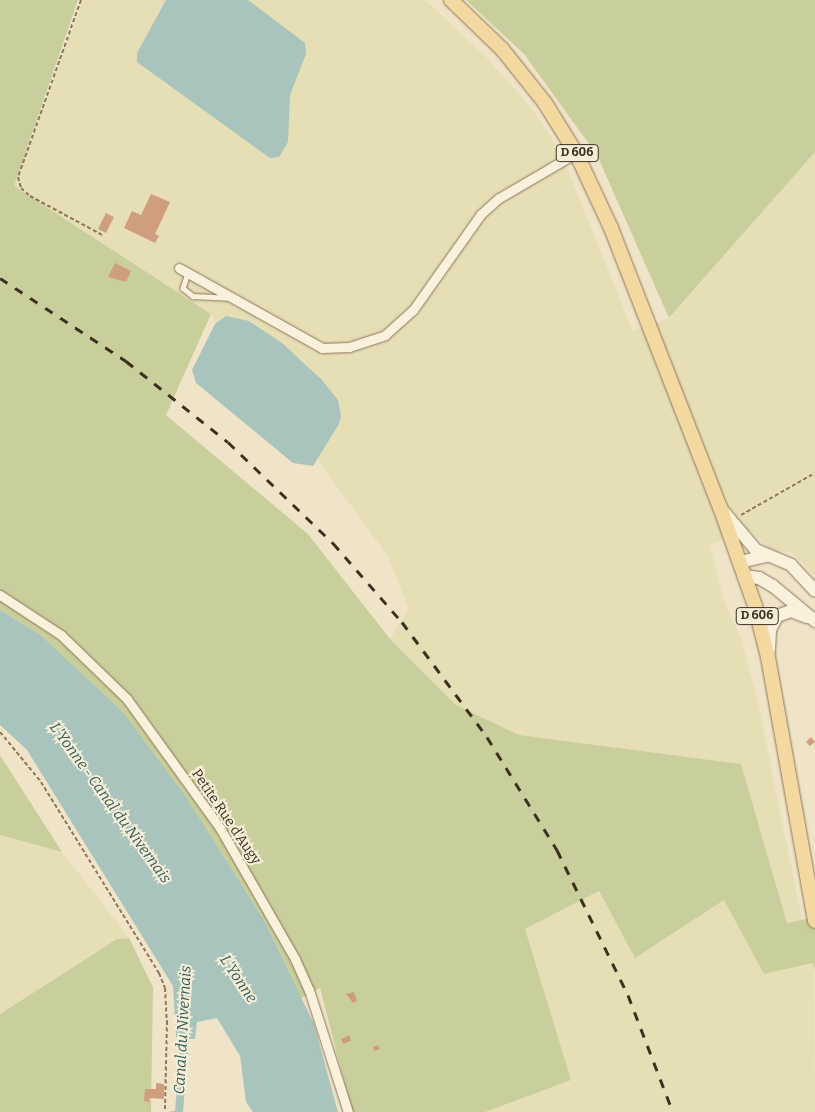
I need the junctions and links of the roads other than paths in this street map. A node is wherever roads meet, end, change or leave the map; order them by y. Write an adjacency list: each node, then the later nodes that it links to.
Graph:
1 (451, 0): 2 (main road, D 606)
2 (576, 153): 4 (street); 5 (main road, D 606)
3 (184, 270): 4 (street); 4 (lane)
4 (234, 298)
5 (720, 507): 6 (main road); 7 (main road, D 606)
6 (766, 556): 7 (main road); 9 (main road)
7 (740, 562): 8 (main road, D 606)
8 (745, 576): 11 (main road); 12 (main road, D 606)
9 (815, 591)
10 (0, 595): 14 (street, Petite Rue d'Augy)
11 (815, 621): 12 (main road)
12 (768, 657): 13 (main road, D 606)
13 (815, 921)
14 (348, 1112)

